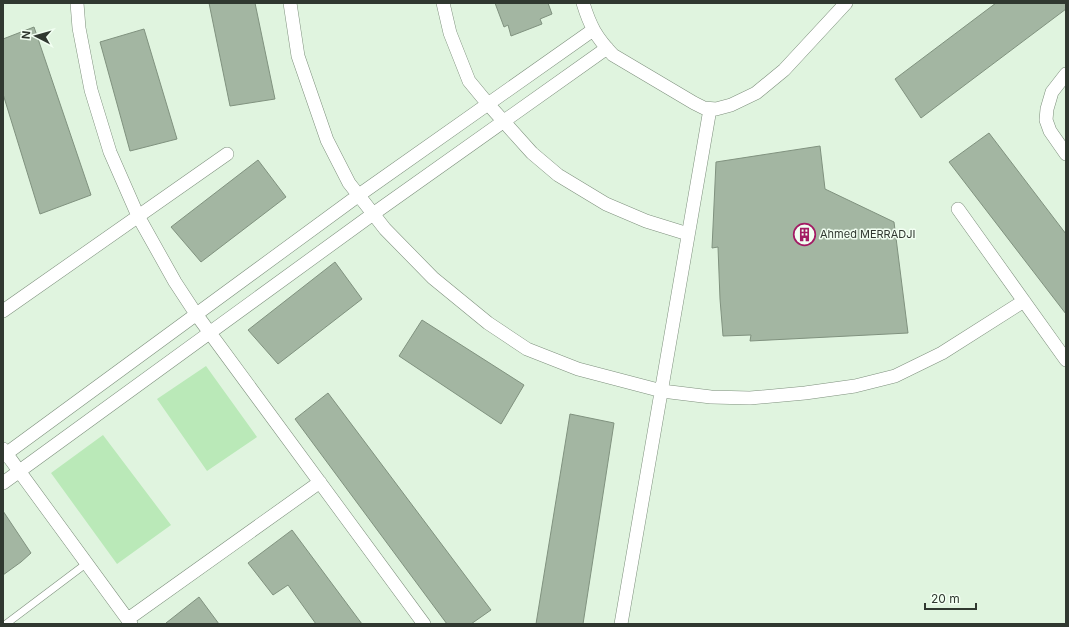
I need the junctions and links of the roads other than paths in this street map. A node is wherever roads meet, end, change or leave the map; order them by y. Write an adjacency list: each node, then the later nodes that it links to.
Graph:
1 (77, 3): 17 (street)
2 (290, 3): 14 (street)
3 (443, 3): 9 (street)
4 (583, 3): 6 (street)
5 (846, 3): 10 (street)
6 (593, 30): 7 (street); 9 (street)
7 (607, 48): 10 (street); 11 (street)
8 (1066, 74): 13 (street)
9 (488, 104): 11 (street); 14 (street)
10 (710, 109): 18 (street)
11 (503, 122): 16 (street); 18 (street)
12 (227, 154): 17 (street)
13 (1066, 154)
14 (359, 195): 16 (street); 21 (street)
15 (958, 209): 19 (street)
16 (373, 214): 22 (street); 24 (street)
17 (138, 216): 20 (street); 21 (street)
18 (688, 234): 24 (street)
19 (1024, 301): 23 (street); 24 (street)
20 (3, 311)
21 (196, 314): 22 (street); 25 (street)
22 (210, 333): 26 (street); 28 (street)
23 (1066, 360)
24 (662, 391): 33 (street)
25 (4, 453): 26 (street)
26 (19, 471): 27 (street); 29 (street)
27 (3, 482)
28 (320, 482): 30 (street); 32 (street)
29 (87, 563): 30 (street); 31 (lane)
30 (129, 622)
31 (6, 624)
32 (424, 624)
33 (621, 624)

